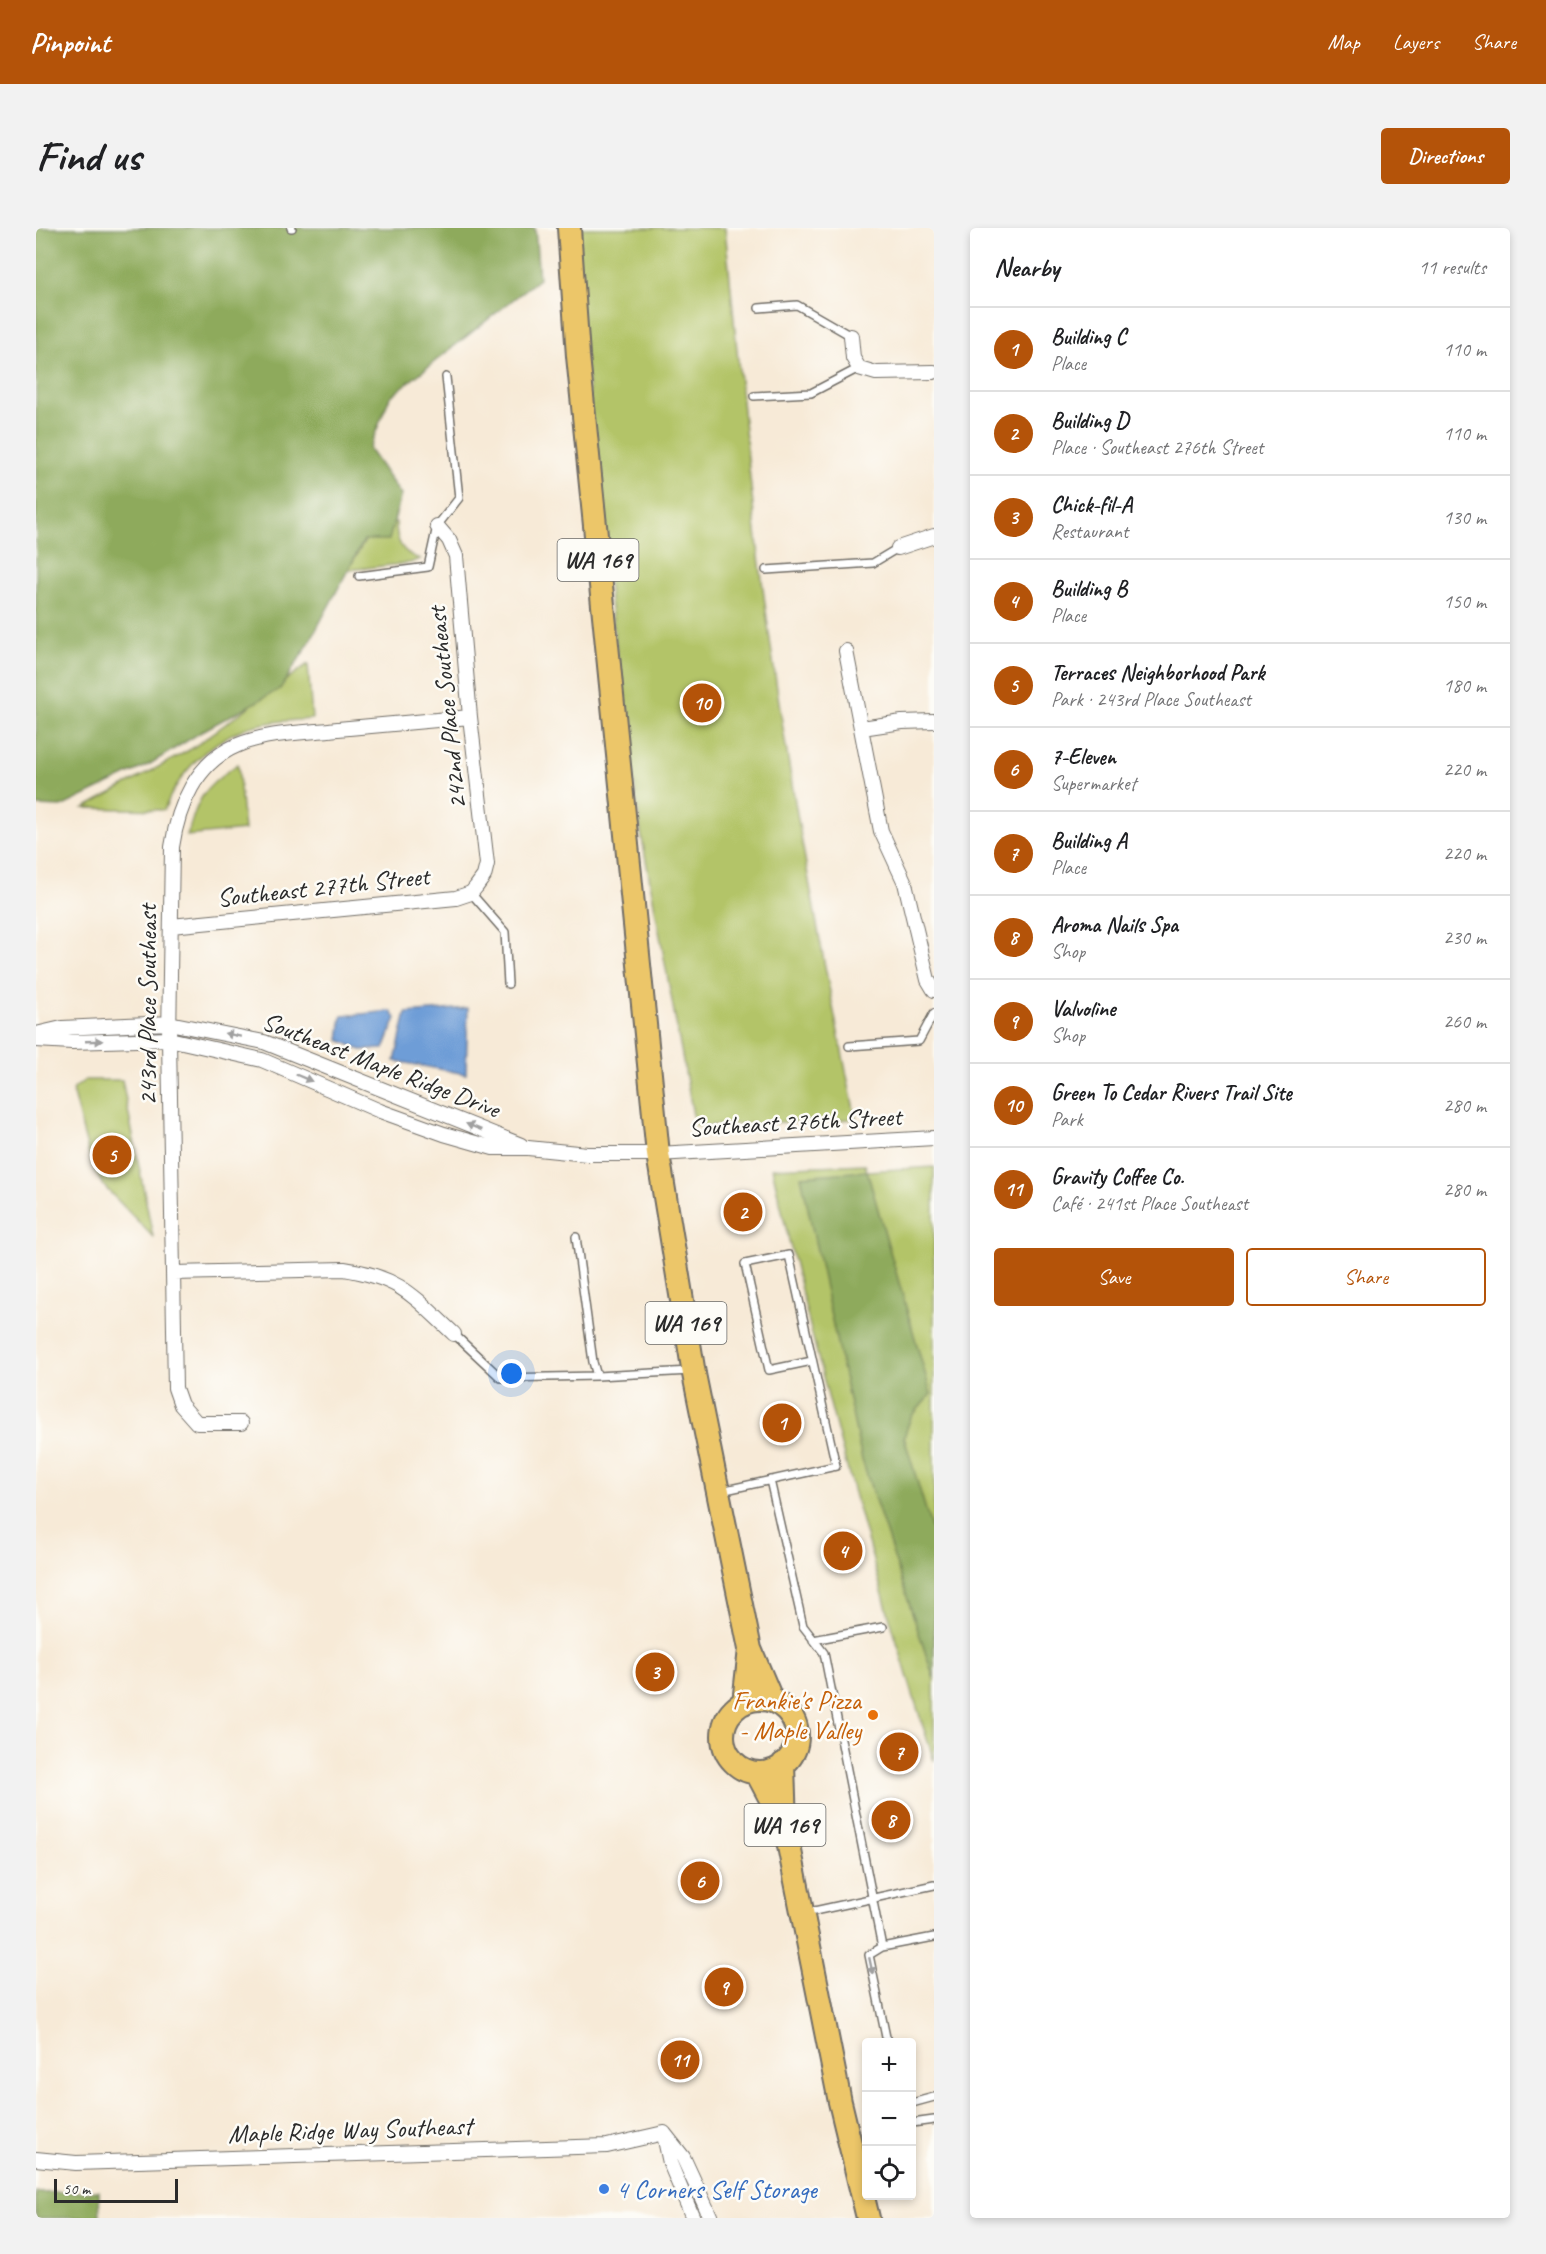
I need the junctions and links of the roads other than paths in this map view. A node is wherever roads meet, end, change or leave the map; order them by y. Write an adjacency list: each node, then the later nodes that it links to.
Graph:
1 (569, 228): 29 (main road, WA 169)
2 (759, 308): 3 (lane)
3 (851, 336): 4 (street)
4 (859, 368): 5 (street); 7 (lane)
5 (934, 372)
6 (446, 377): 8 (lane)
7 (754, 396)
8 (437, 526): 12 (lane); 14 (street, 242nd Place Southeast)
9 (934, 536): 10 (street)
10 (898, 548): 11 (lane)
11 (765, 570)
12 (359, 576)
13 (846, 651): 16 (street)
14 (470, 717): 17 (street, 242nd Place Southeast); 18 (street, 243rd Place Southeast)
15 (934, 721): 16 (street)
16 (862, 728): 20 (street)
17 (474, 890): 18 (street, Southeast 277th Street); 19 (lane)
18 (171, 926): 22 (street, 243rd Place Southeast)
19 (508, 984)
20 (934, 990)
21 (934, 1014): 26 (lane)
22 (169, 1023): 23 (street, Southeast Maple Ridge Drive); 24 (street, 243rd Place Southeast); 28 (street, Southeast Maple Ridge Drive, one-way to 22)
23 (36, 1034)
24 (169, 1039): 25 (street, Southeast Maple Ridge Drive, one-way to 24); 28 (street, Southeast Maple Ridge Drive, one-way to 28); 31 (street, 243rd Place Southeast)
25 (36, 1040)
26 (849, 1046)
27 (934, 1138): 29 (street, Southeast 276th Street)
28 (528, 1148): 29 (street, Southeast Maple Ridge Drive)
29 (658, 1154): 34 (main road, WA 169)
30 (576, 1237): 35 (lane)
31 (173, 1273): 32 (street); 36 (street, 243rd Place Southeast)
32 (454, 1334): 35 (lane)
33 (812, 1361): 33 (lane); 37 (lane)
34 (693, 1371): 35 (lane); 38 (main road, WA 169)
35 (597, 1376)
36 (241, 1424)
37 (770, 1480): 38 (lane); 40 (lane)
38 (718, 1492): 41 (main road, WA 169)
39 (883, 1626): 40 (lane)
40 (813, 1640): 48 (lane)
41 (750, 1649): 42 (main road, WA 169); 43 (main road, WA 169)
42 (772, 1701): 43 (main road); 44 (main road, WA 169)
43 (744, 1703): 45 (main road, WA 169)
44 (783, 1764): 45 (main road, WA 169); 46 (main road, WA 169)
45 (756, 1773): 46 (main road, WA 169)
46 (785, 1826): 49 (main road, WA 169)
47 (934, 1885): 48 (lane)
48 (872, 1899): 49 (lane); 51 (lane)
49 (803, 1914): 61 (main road, WA 169)
50 (934, 1937): 51 (lane)
51 (882, 1947): 52 (lane, one-way to 52)
52 (886, 2038)
53 (934, 2097): 54 (lane)
54 (916, 2102)
55 (934, 2120): 56 (lane)
56 (916, 2122)
57 (664, 2133): 58 (street, Maple Ridge Way Southeast); 59 (street); 60 (street)
58 (36, 2159)
59 (693, 2218)
60 (711, 2218)
61 (868, 2218)

